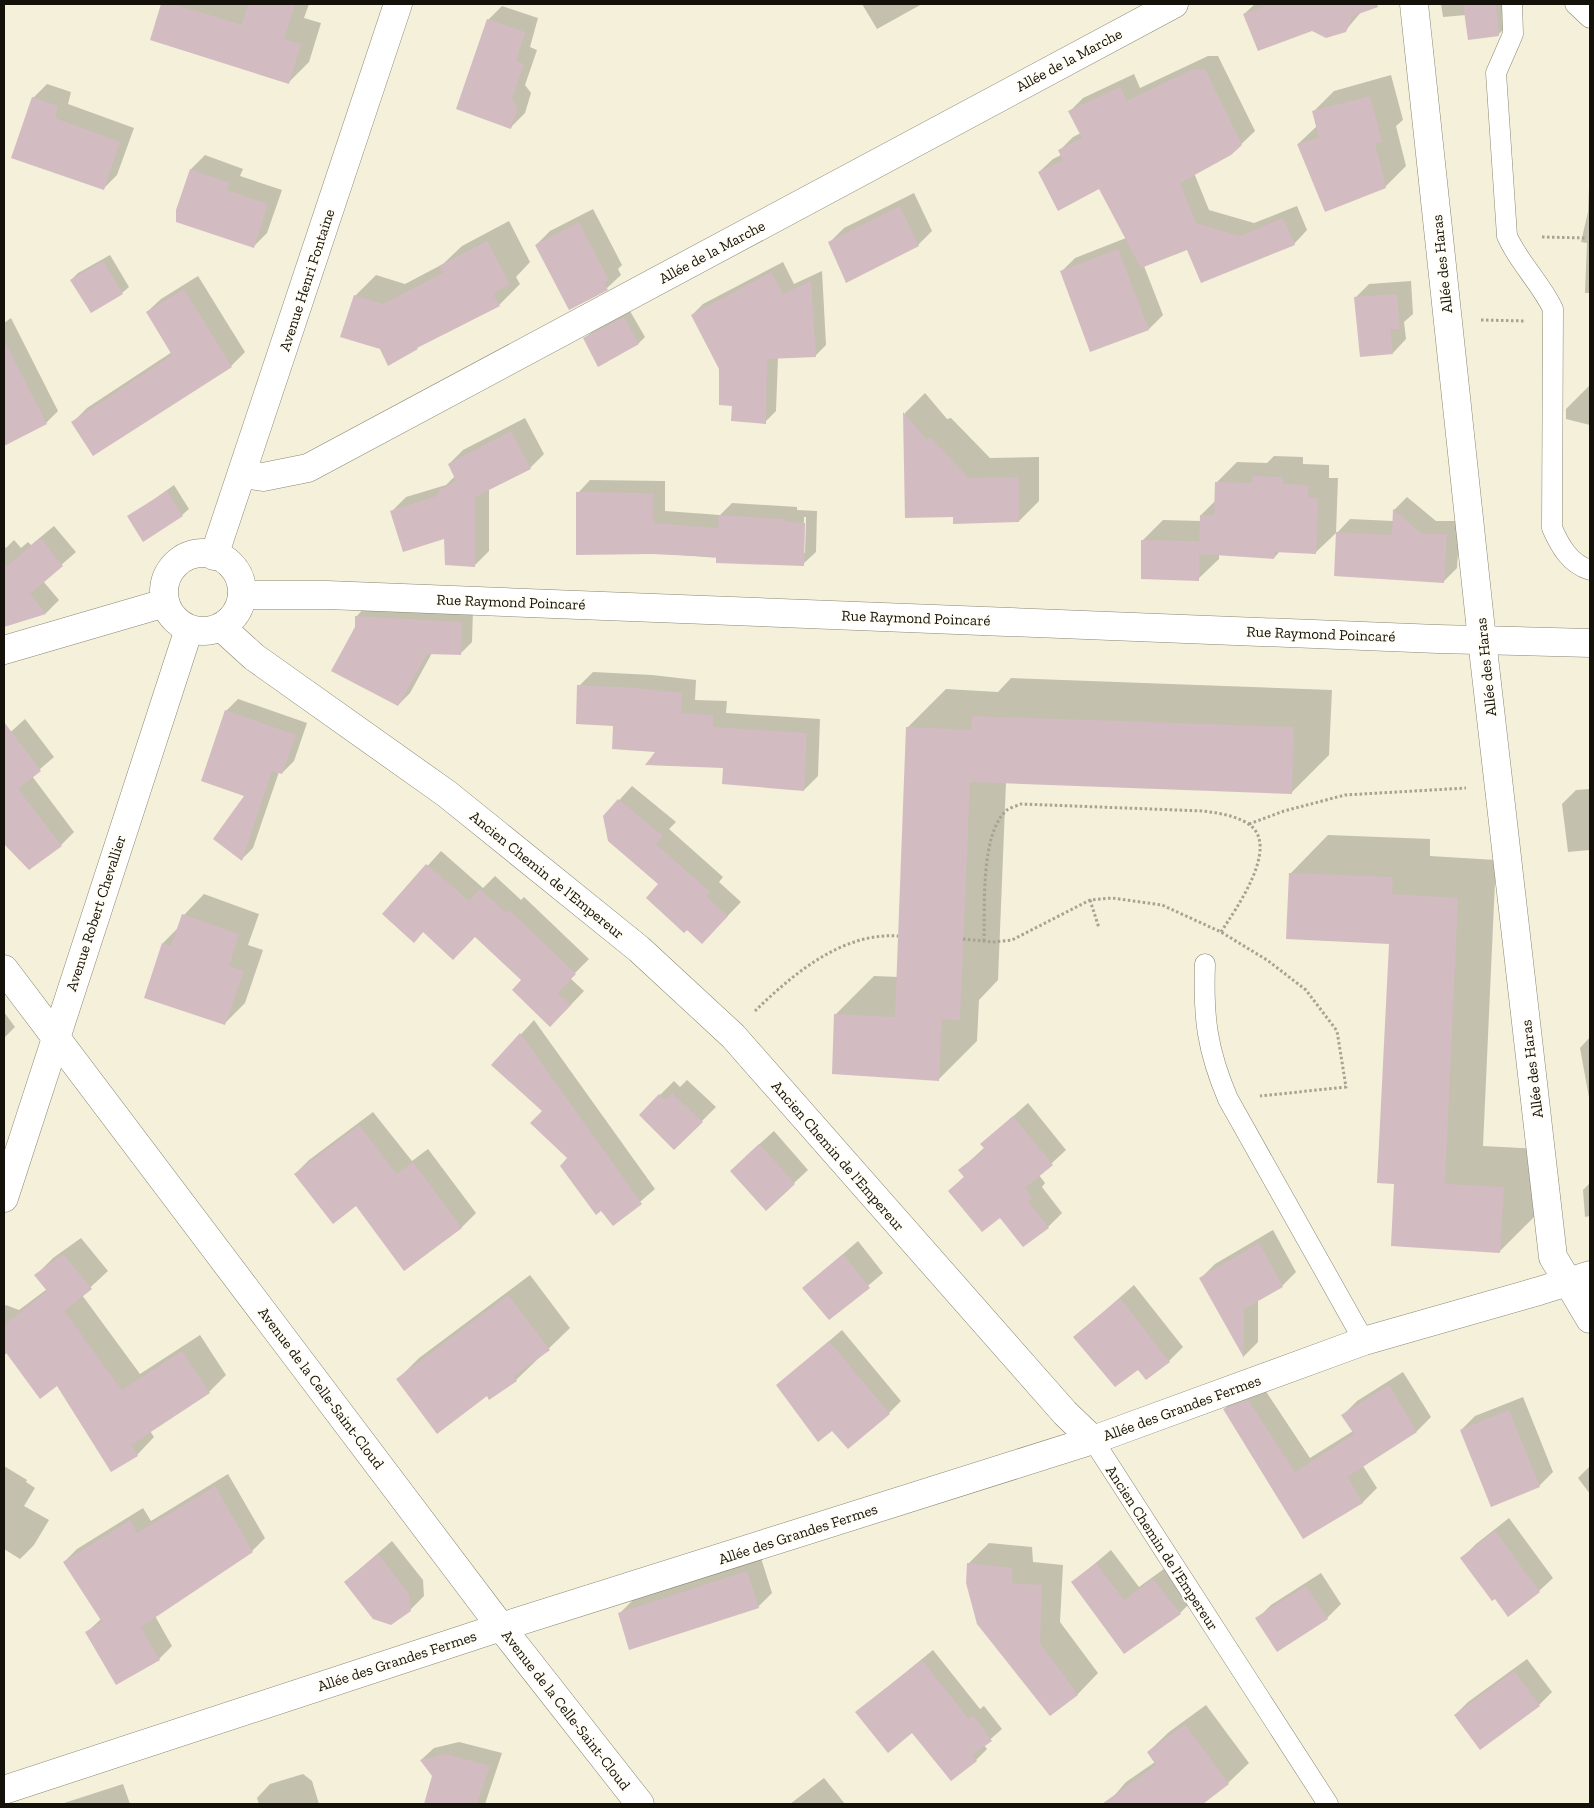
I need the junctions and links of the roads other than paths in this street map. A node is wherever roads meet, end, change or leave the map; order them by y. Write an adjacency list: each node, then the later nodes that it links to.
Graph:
1 (398, 4): 7 (street, Avenue Henri Fontaine)
2 (1174, 4): 7 (street, Allée de la Marche)
3 (1414, 4): 14 (street, Allée des Haras)
4 (1512, 4): 9 (lane)
5 (1575, 4): 6 (lane)
6 (1590, 18)
7 (243, 474): 8 (street, Avenue Henri Fontaine)
8 (214, 556): 10 (street); 11 (street)
9 (1590, 570)
10 (242, 595): 12 (street); 14 (street, Rue Raymond Poincaré)
11 (165, 602): 13 (street); 16 (street)
12 (221, 627): 13 (street); 24 (street, Ancien Chemin de l'Empereur)
13 (189, 629): 19 (street, Avenue Robert Chevallier)
14 (1482, 640): 15 (street, Rue Raymond Poincaré); 21 (street, Allée des Haras)
15 (1590, 643)
16 (4, 650)
17 (1205, 964): 23 (lane)
18 (4, 969): 19 (street, Avenue de la Celle-Saint-Cloud)
19 (56, 1037): 20 (street, Avenue Robert Chevallier); 25 (street, Avenue de la Celle-Saint-Cloud)
20 (4, 1198)
21 (1580, 1278): 22 (street, Allée des Haras); 23 (street, Allée des Grandes Fermes)
22 (1590, 1319)
23 (1364, 1341): 24 (street, Allée des Grandes Fermes)
24 (1093, 1440): 25 (street, Allée des Grandes Fermes); 28 (lane, Ancien Chemin de l'Empereur)
25 (501, 1627): 26 (street, Allée des Grandes Fermes); 27 (street, Avenue de la Celle-Saint-Cloud)
26 (4, 1790)
27 (640, 1804)
28 (1328, 1804)

